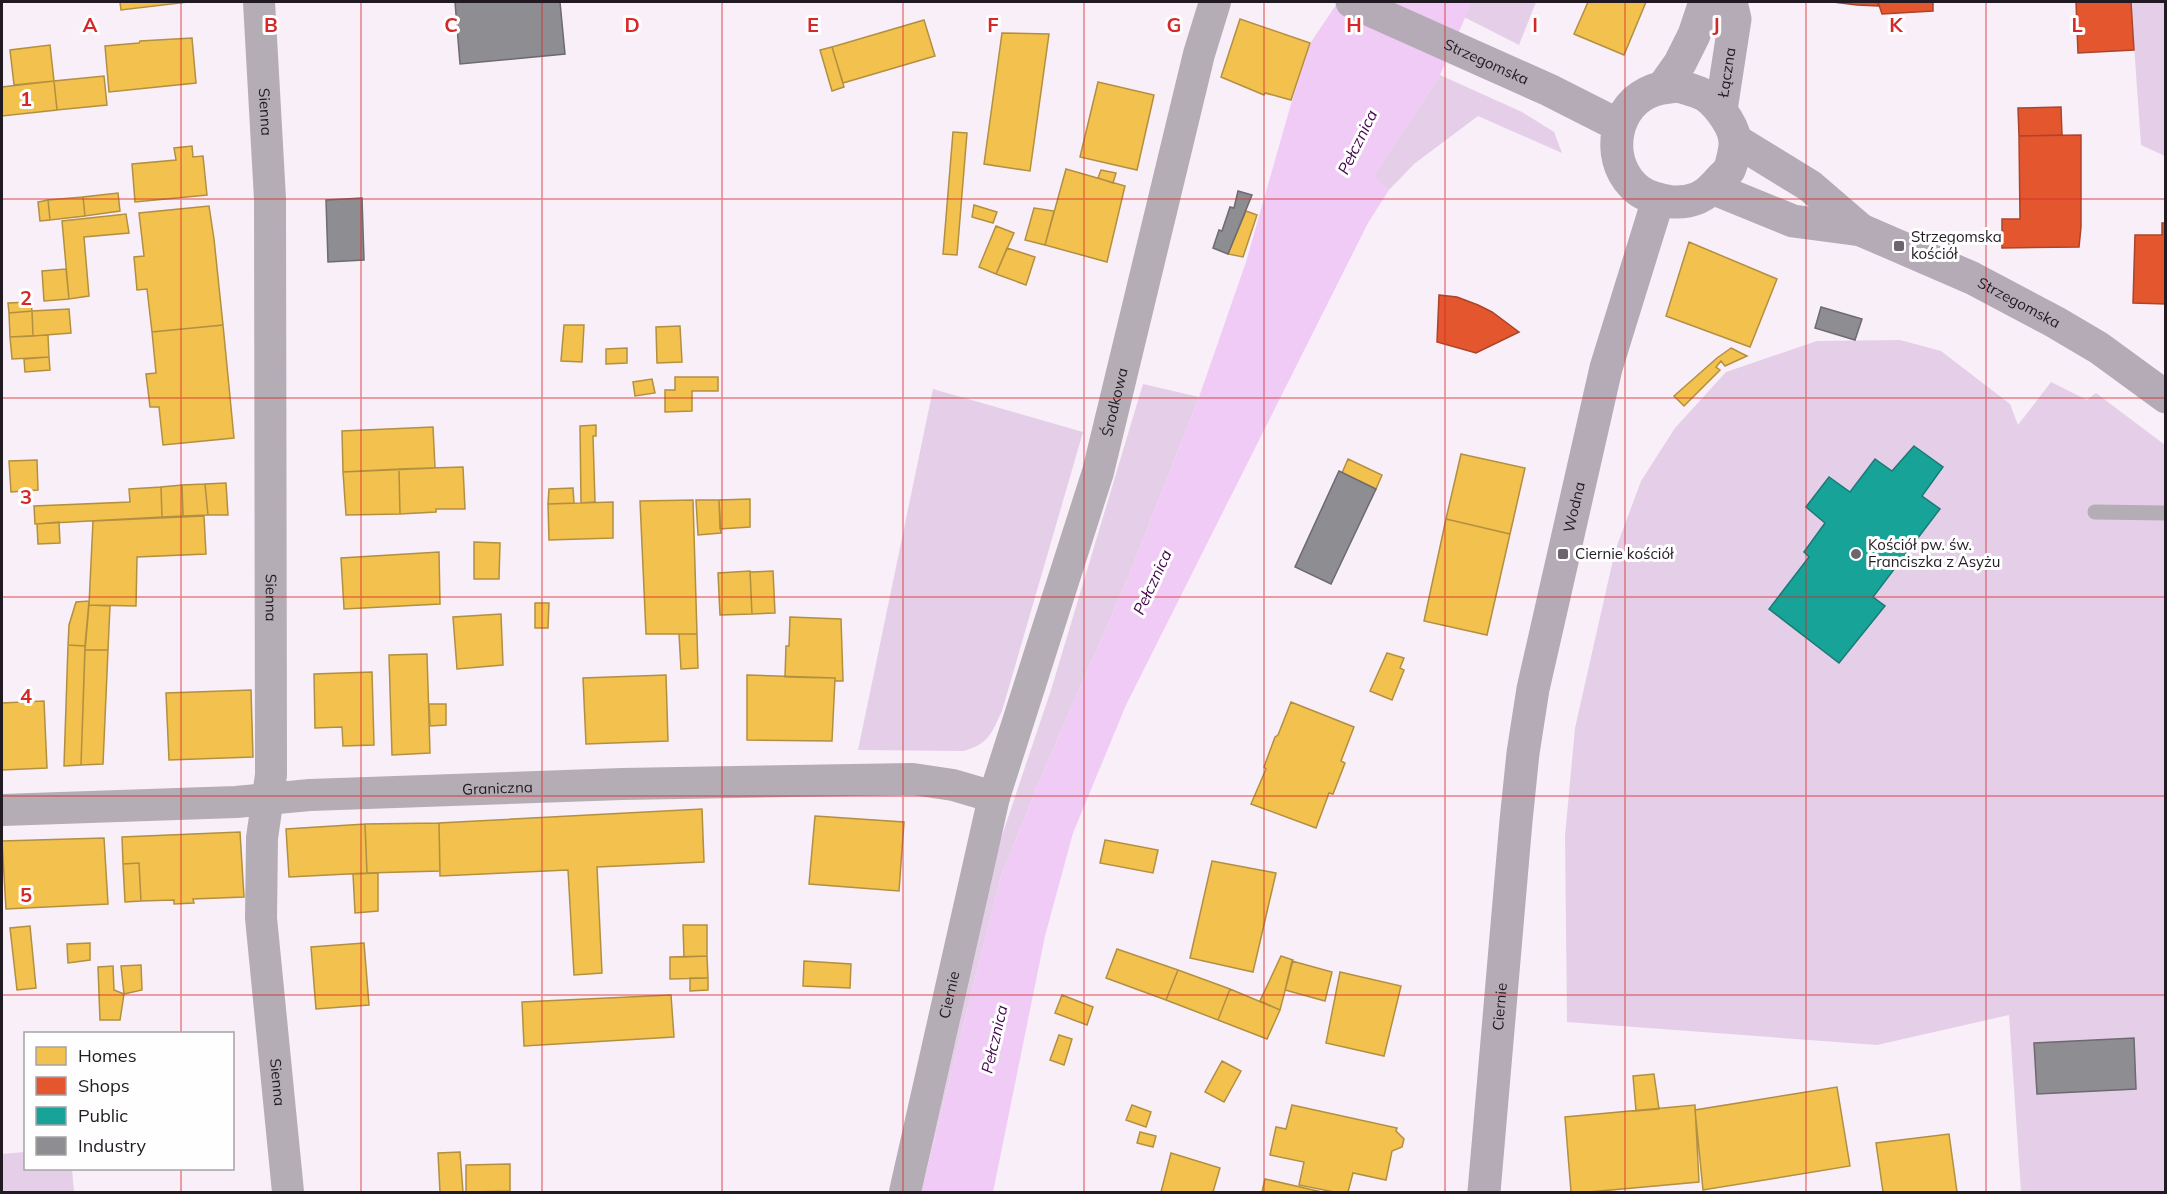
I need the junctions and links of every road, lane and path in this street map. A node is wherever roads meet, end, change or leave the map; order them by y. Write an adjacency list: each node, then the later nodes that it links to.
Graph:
1 (258, 2): 17 (street, Sienna)
2 (1215, 2): 16 (street, Środkowa)
3 (1352, 2): 8 (main road, Strzegomska)
4 (1705, 2): 6 (main road)
5 (1731, 2): 7 (main road, Łączna)
6 (1663, 87): 7 (main road); 8 (main road)
7 (1721, 110): 9 (main road)
8 (1618, 125): 11 (main road)
9 (1735, 140): 10 (main road); 12 (main road, Strzegomska)
10 (1712, 189): 11 (main road); 12 (main road, Strzegomska)
11 (1658, 200): 19 (main road, Wodna)
12 (1861, 230): 13 (main road, Strzegomska)
13 (2166, 397)
14 (2095, 512): 15 (lane)
15 (2166, 513)
16 (994, 797): 17 (street, Graniczna); 21 (street, Ciernie)
17 (267, 799): 18 (street, Graniczna); 20 (street, Sienna)
18 (2, 810)
19 (1516, 821): 22 (main road, Ciernie)
20 (288, 1192)
21 (905, 1192)
22 (1485, 1192)

